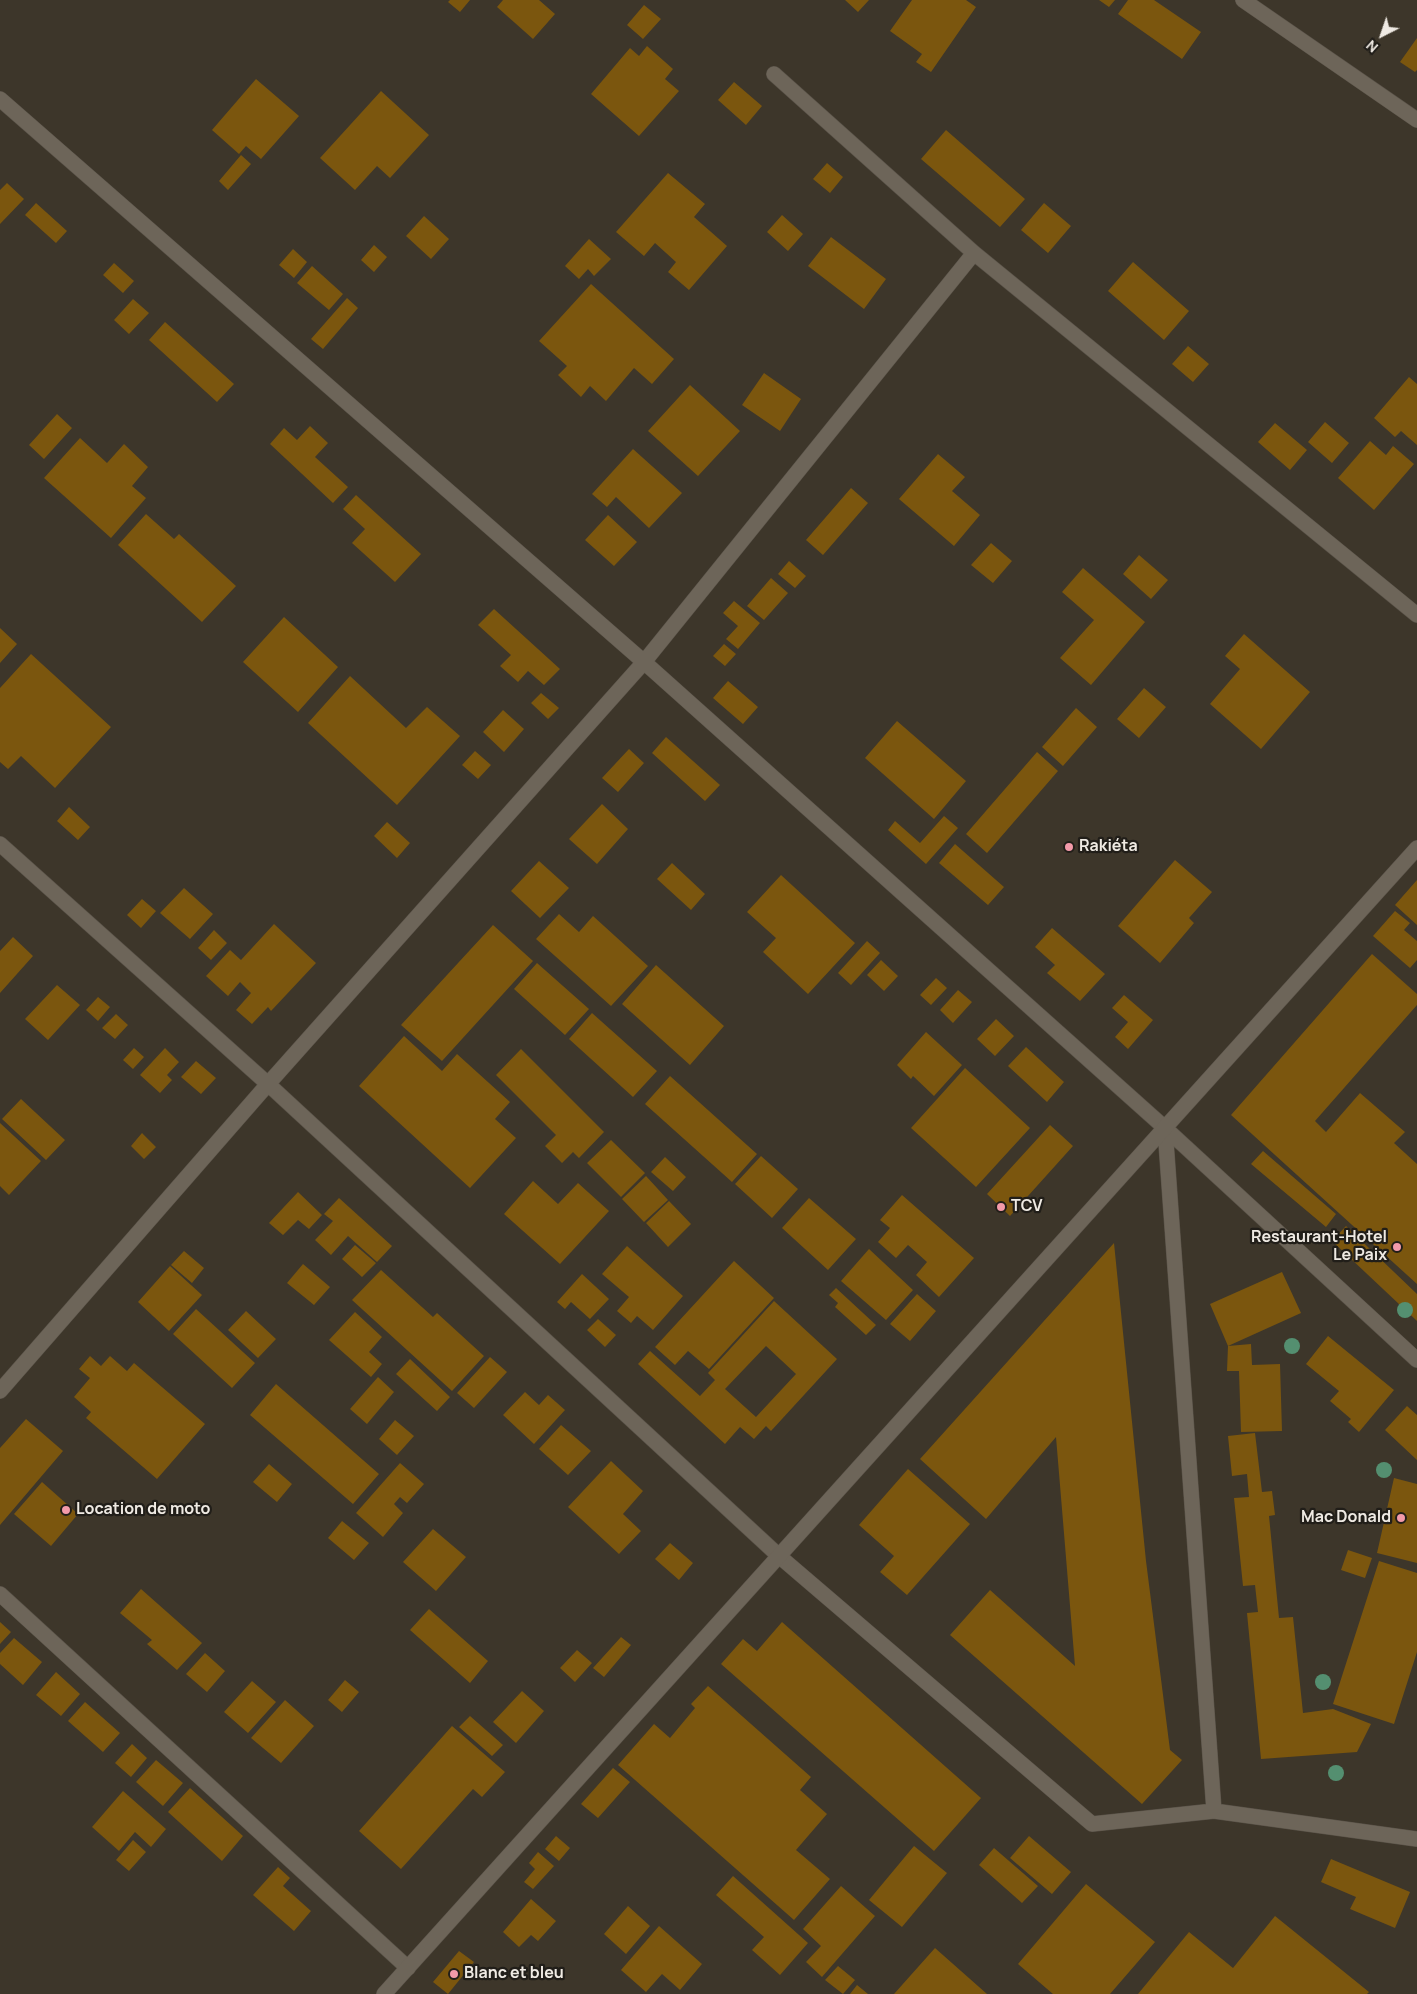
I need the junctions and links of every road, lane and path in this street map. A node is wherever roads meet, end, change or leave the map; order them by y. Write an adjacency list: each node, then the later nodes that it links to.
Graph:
1 (1243, 0): 4 (street)
2 (774, 74): 5 (street)
3 (0, 99): 7 (street)
4 (1417, 120)
5 (974, 253): 6 (street); 7 (street)
6 (1417, 615)
7 (644, 662): 10 (street); 11 (street)
8 (0, 844): 10 (street)
9 (1417, 848): 11 (street)
10 (268, 1084): 13 (street); 14 (street)
11 (1165, 1128): 12 (street); 14 (street); 16 (street)
12 (1417, 1360)
13 (0, 1391)
14 (779, 1556): 16 (street); 18 (street)
15 (0, 1594): 18 (street)
16 (1214, 1811): 17 (street)
17 (1417, 1839)
18 (408, 1968): 19 (street)
19 (384, 1994)

